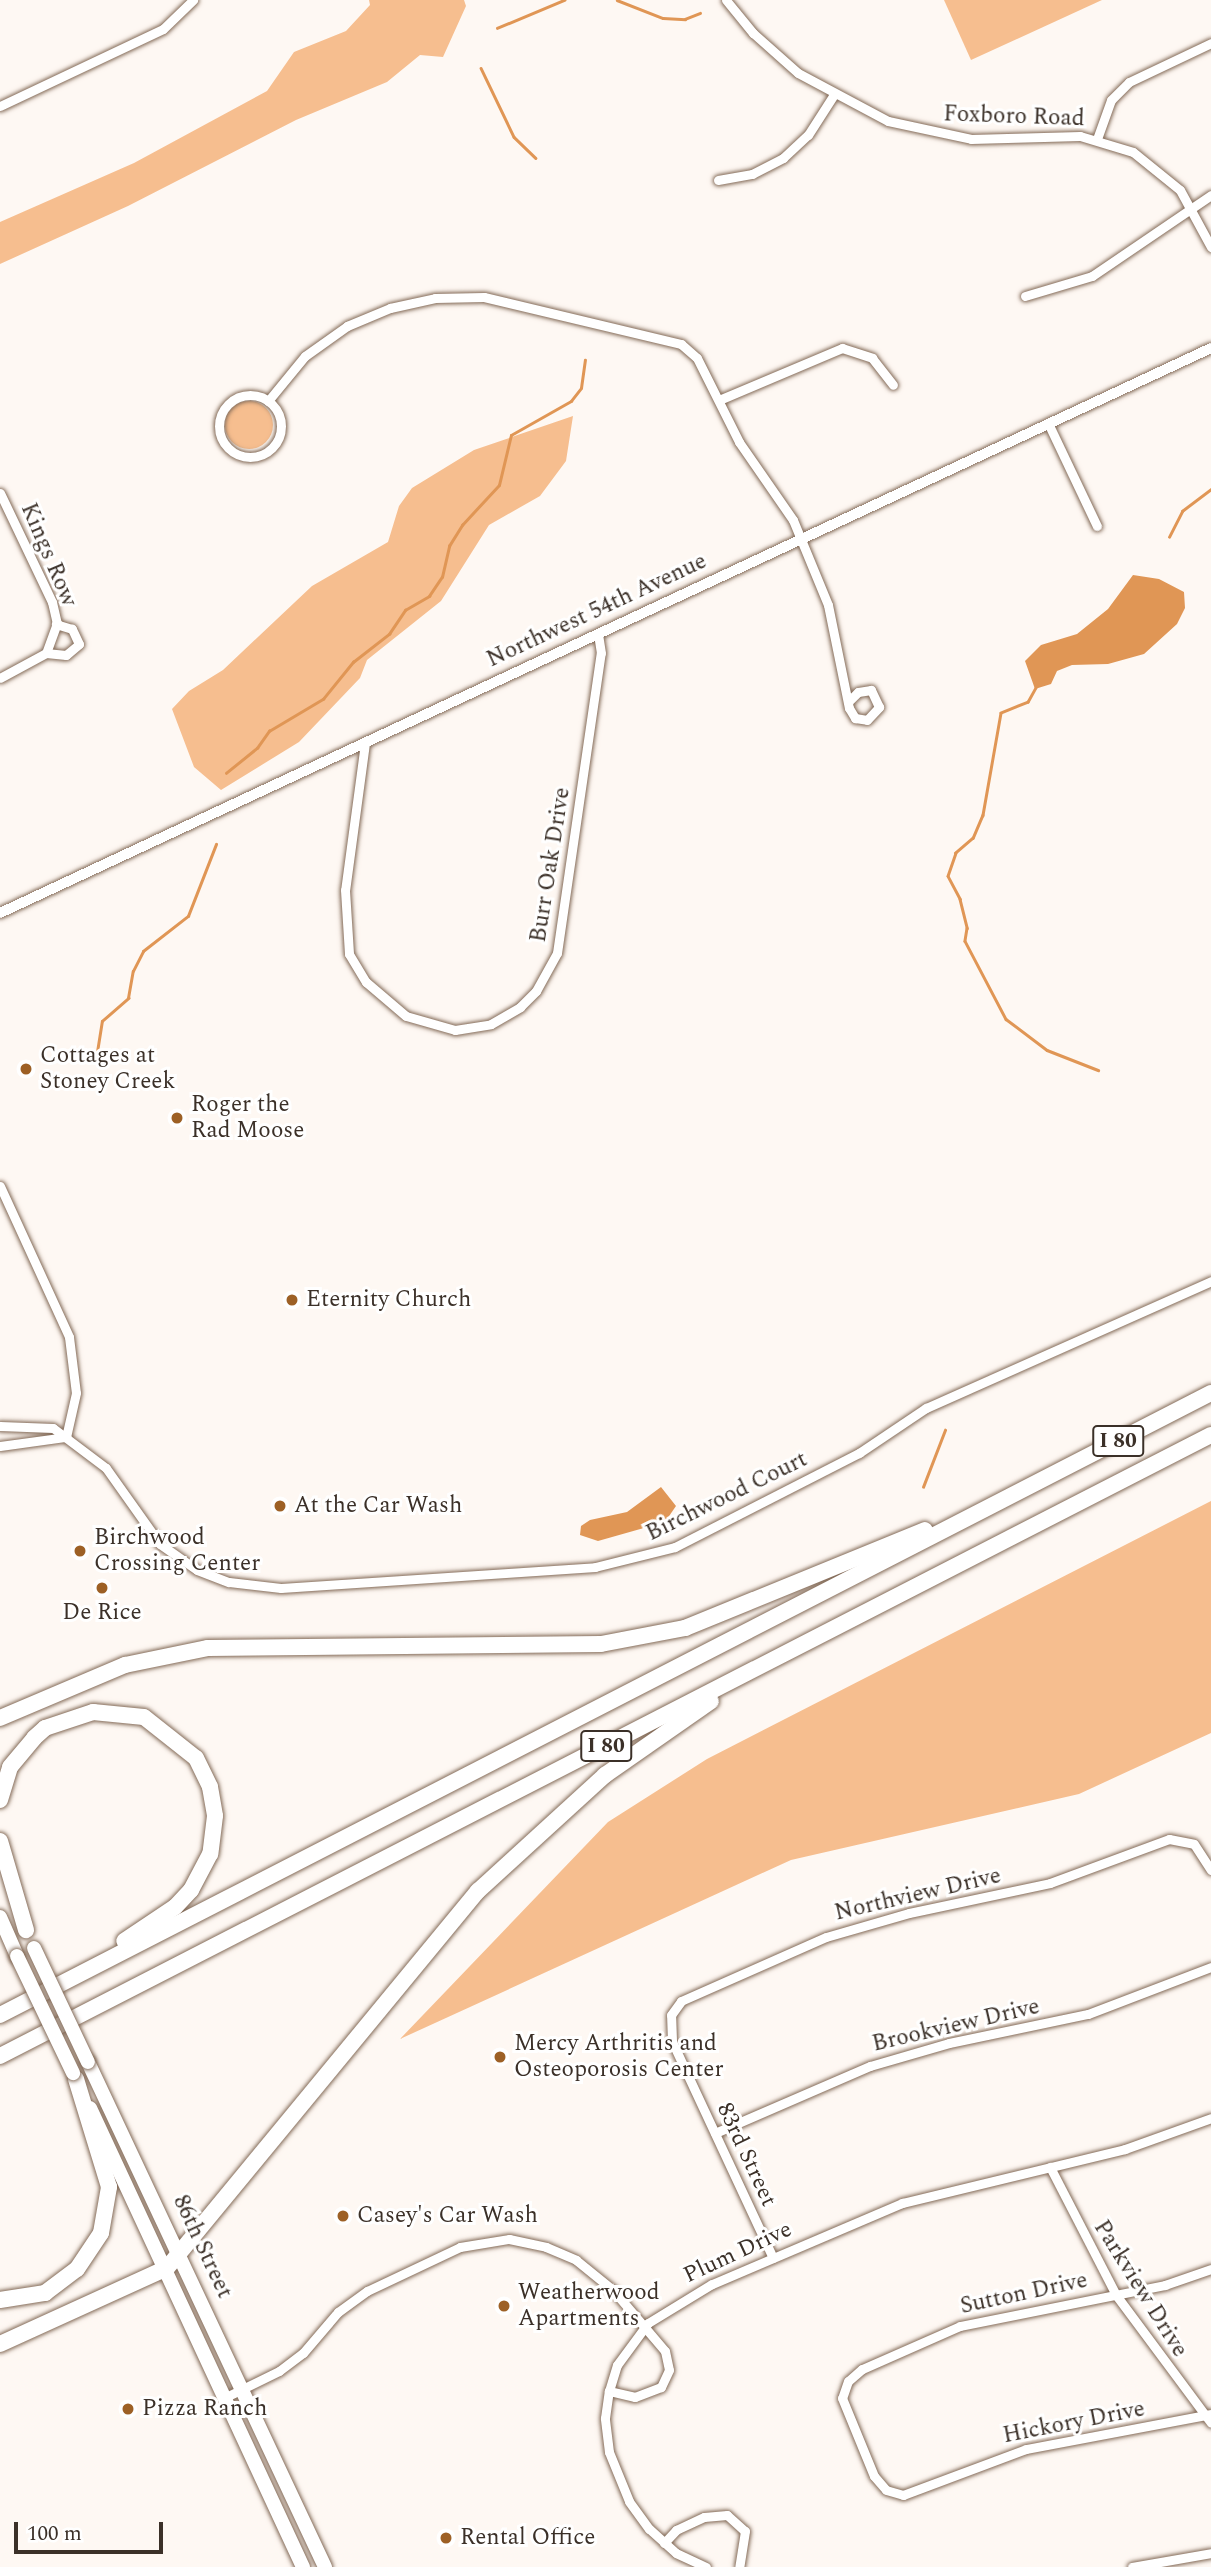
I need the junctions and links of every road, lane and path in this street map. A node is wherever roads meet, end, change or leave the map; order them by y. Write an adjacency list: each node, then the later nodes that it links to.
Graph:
1 (193, 0): 5 (street)
2 (726, 0): 4 (street, Foxboro Road)
3 (1211, 43): 6 (street)
4 (833, 96): 6 (street, Foxboro Road); 7 (street)
5 (0, 106)
6 (1097, 139): 9 (street, Foxboro Road)
7 (718, 180)
8 (1211, 195): 9 (street)
9 (1190, 207): 10 (street, Foxboro Road); 11 (street)
10 (1211, 247)
11 (1025, 296)
12 (1211, 348): 16 (street, Northwest 54th Avenue)
13 (893, 385): 14 (street)
14 (719, 400): 15 (street); 20 (street)
15 (268, 401): 15 (street)
16 (1048, 423): 19 (street); 20 (street, Northwest 54th Avenue)
17 (0, 493): 18 (street, Kings Row)
18 (5, 515): 21 (street, Kings Row)
19 (1097, 526)
20 (801, 537): 22 (street, Northwest 54th Avenue); 25 (street)
21 (57, 624): 23 (street, Kings Row); 23 (street)
22 (598, 633): 26 (street, Northwest 54th Avenue); 26 (street, Burr Oak Drive)
23 (46, 653): 24 (street)
24 (0, 678)
25 (848, 702)
26 (365, 743): 27 (street, Northwest 54th Avenue)
27 (0, 913)
28 (0, 1186): 33 (street)
29 (1211, 1281): 33 (street, Birchwood Court)
30 (1211, 1393): 35 (highway, I 80)
31 (0, 1426): 33 (street, Birchwood Court)
32 (1211, 1436): 36 (highway, I 80)
33 (66, 1437): 34 (street)
34 (0, 1447)
35 (1024, 1489): 37 (highway); 46 (highway, I 80)
36 (761, 1667): 47 (highway, I 80); 55 (highway)
37 (0, 1718)
38 (0, 1800): 46 (highway)
39 (0, 1841): 43 (highway)
40 (1211, 1870): 45 (street, Northview Drive)
41 (0, 1872): 43 (main road, 86th Street)
42 (0, 1917): 51 (main road, 86th Street, bridge)
43 (26, 1930): 55 (main road, 86th Street, bridge)
44 (1211, 1967): 53 (street, Brookview Drive)
45 (688, 1996): 53 (street, 83rd Street)
46 (34, 1998): 48 (highway)
47 (106, 2002): 49 (highway, I 80); 50 (highway)
48 (0, 2015)
49 (0, 2056)
50 (0, 2065)
51 (75, 2076): 57 (main road, 86th Street); 60 (highway)
52 (1211, 2118): 54 (street, Plum Drive)
53 (715, 2133): 56 (street, 83rd Street)
54 (1050, 2167): 56 (street, Plum Drive); 59 (street, Parkview Drive)
55 (181, 2256): 57 (highway); 63 (main road, 86th Street)
56 (773, 2258): 61 (street, Plum Drive)
57 (167, 2269): 62 (highway); 65 (main road, 86th Street)
58 (1211, 2269): 59 (street, Sutton Drive)
59 (1116, 2295): 66 (street, Parkview Drive); 67 (street, Sutton Drive)
60 (0, 2300)
61 (644, 2328): 63 (street); 64 (street, Plum Drive); 64 (street)
62 (0, 2344)
63 (243, 2390): 65 (street); 71 (main road, 86th Street)
64 (609, 2391): 68 (street, Plum Drive)
65 (226, 2397): 70 (main road, 86th Street)
66 (1209, 2418): 67 (street, Hickory Drive)
67 (874, 2476)
68 (664, 2543): 72 (street, Plum Drive); 73 (street)
69 (1211, 2553): 74 (street)
70 (303, 2567)
71 (325, 2567)
72 (706, 2567)
73 (739, 2567)
74 (1132, 2567)

